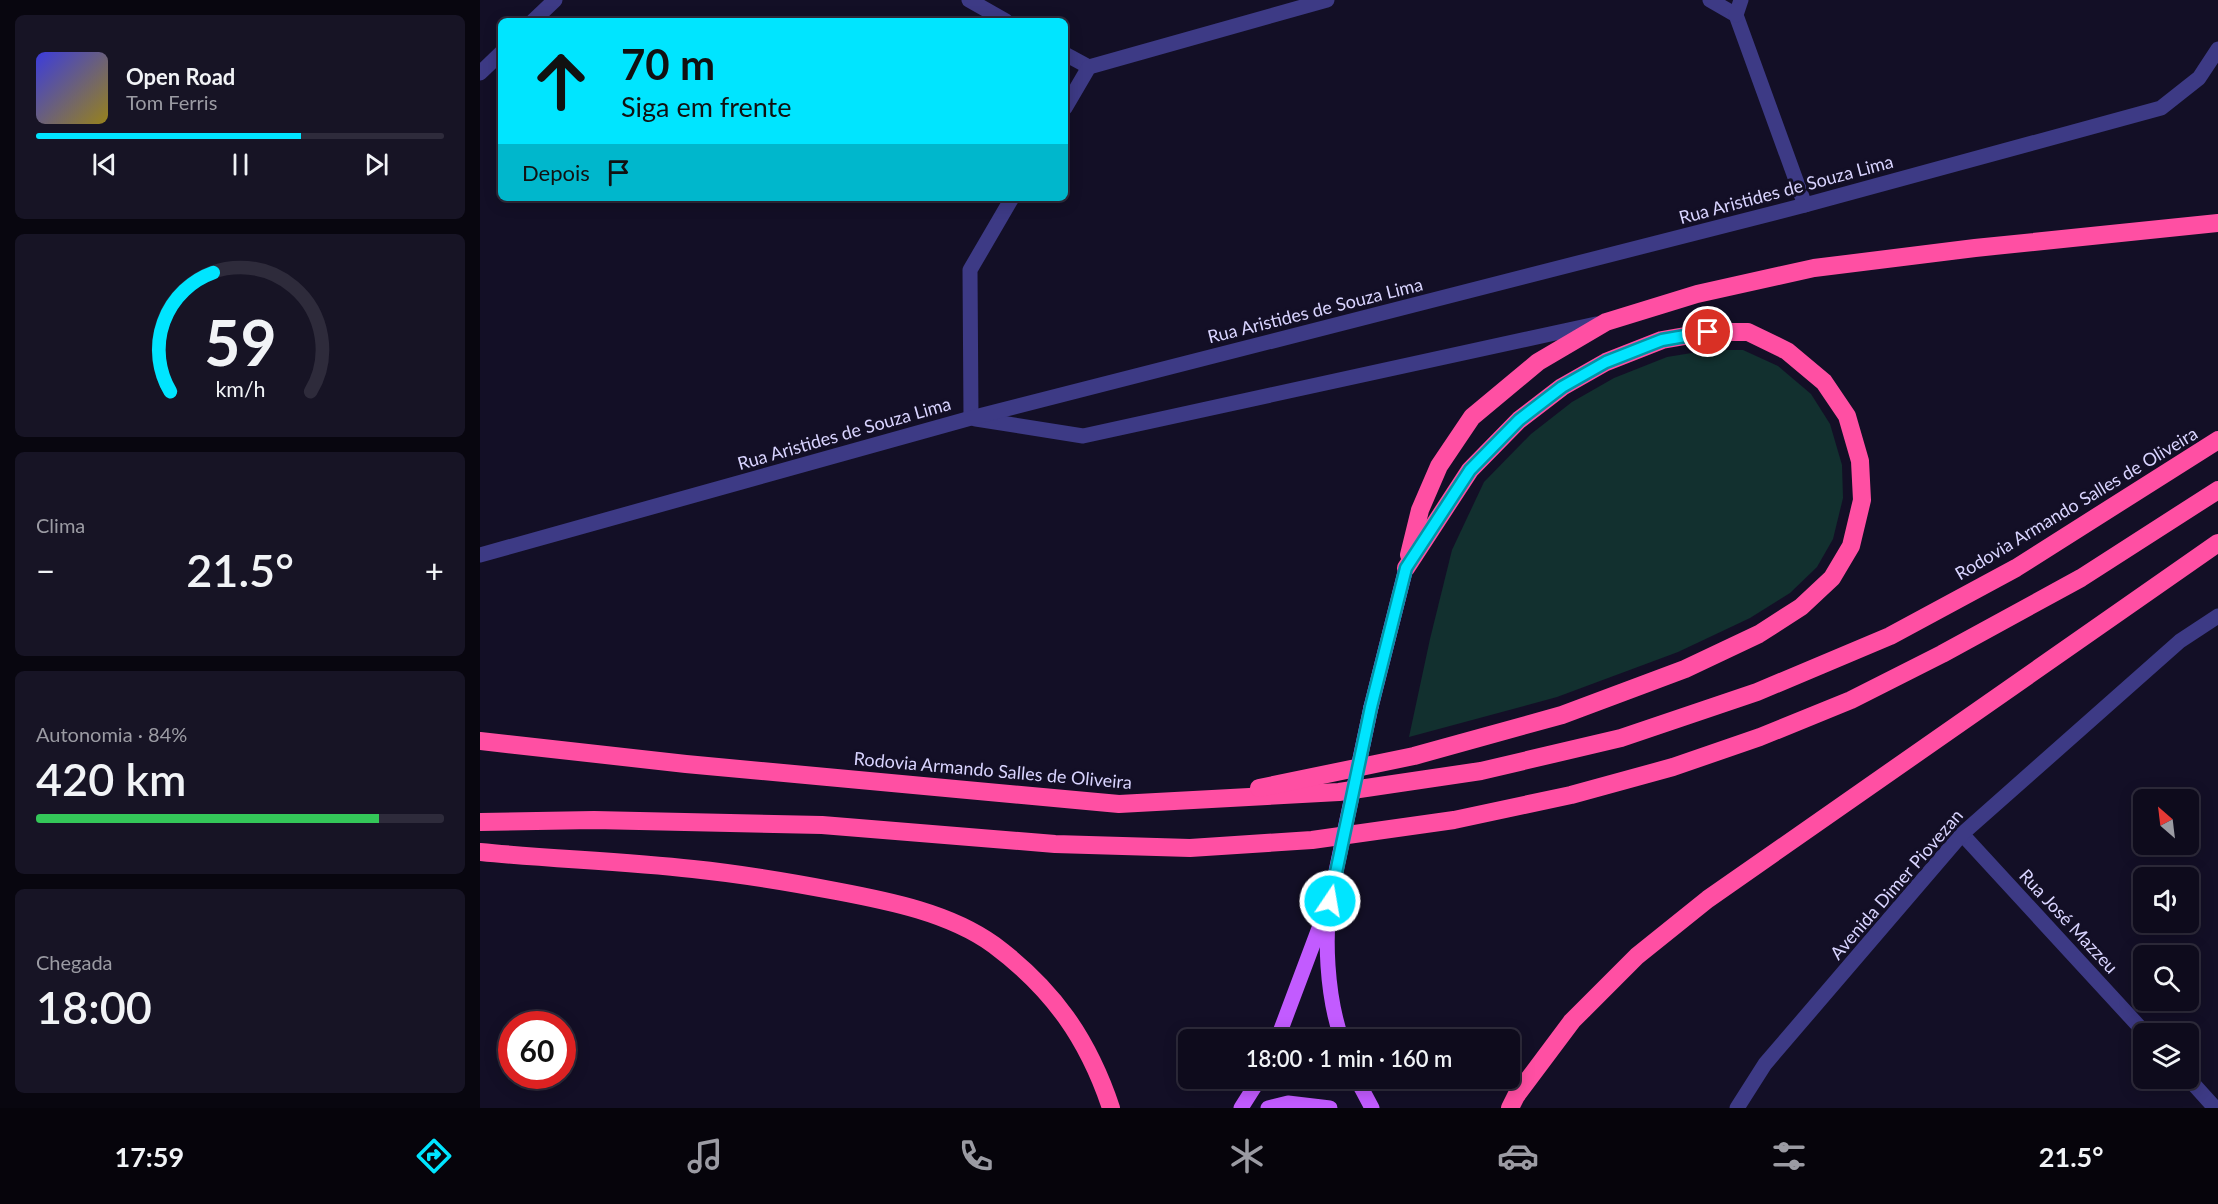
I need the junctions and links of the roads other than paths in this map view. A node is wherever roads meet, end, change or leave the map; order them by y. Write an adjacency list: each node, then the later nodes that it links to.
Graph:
1 (555, 0): 6 (street)
2 (970, 0): 7 (street)
3 (1327, 0): 11 (street)
4 (1710, 0): 5 (street)
5 (1739, 8): 15 (street)
6 (537, 18)
7 (1001, 18)
8 (2218, 49): 15 (street, Rua Aristides de Souza Lima)
9 (498, 56): 12 (street)
10 (1068, 56): 11 (street)
11 (1089, 67): 13 (street)
12 (480, 73)
13 (1068, 103)
14 (1010, 201): 18 (street)
15 (1805, 205): 18 (street, Rua Aristides de Souza Lima)
16 (2218, 223): 17 (highway)
17 (1606, 322): 18 (street); 23 (highway)
18 (970, 418): 22 (street, Rua Aristides de Souza Lima)
19 (2218, 440): 26 (highway, Rodovia Armando Salles de Oliveira)
20 (2218, 490): 27 (highway)
21 (2218, 543): 42 (highway)
22 (480, 555)
23 (1406, 568): 26 (highway); 30 (main road, bridge)
24 (2218, 616): 28 (street, Avenida Dimer Piovezan)
25 (480, 741): 26 (highway, Rodovia Armando Salles de Oliveira)
26 (1196, 801)
27 (480, 822)
28 (1962, 834): 31 (street, Rua José Mazzeu); 43 (street, Avenida Dimer Piovezan)
29 (480, 852): 37 (highway)
30 (1331, 895): 32 (main road); 33 (main road)
31 (2136, 1023)
32 (1280, 1029)
33 (1339, 1029)
34 (1253, 1089): 38 (main road)
35 (1362, 1089): 41 (main road)
36 (2198, 1089): 44 (street)
37 (1111, 1108)
38 (1241, 1108)
39 (1268, 1108): 40 (main road)
40 (1330, 1108)
41 (1372, 1108)
42 (1510, 1108)
43 (1737, 1108)
44 (2215, 1108)

